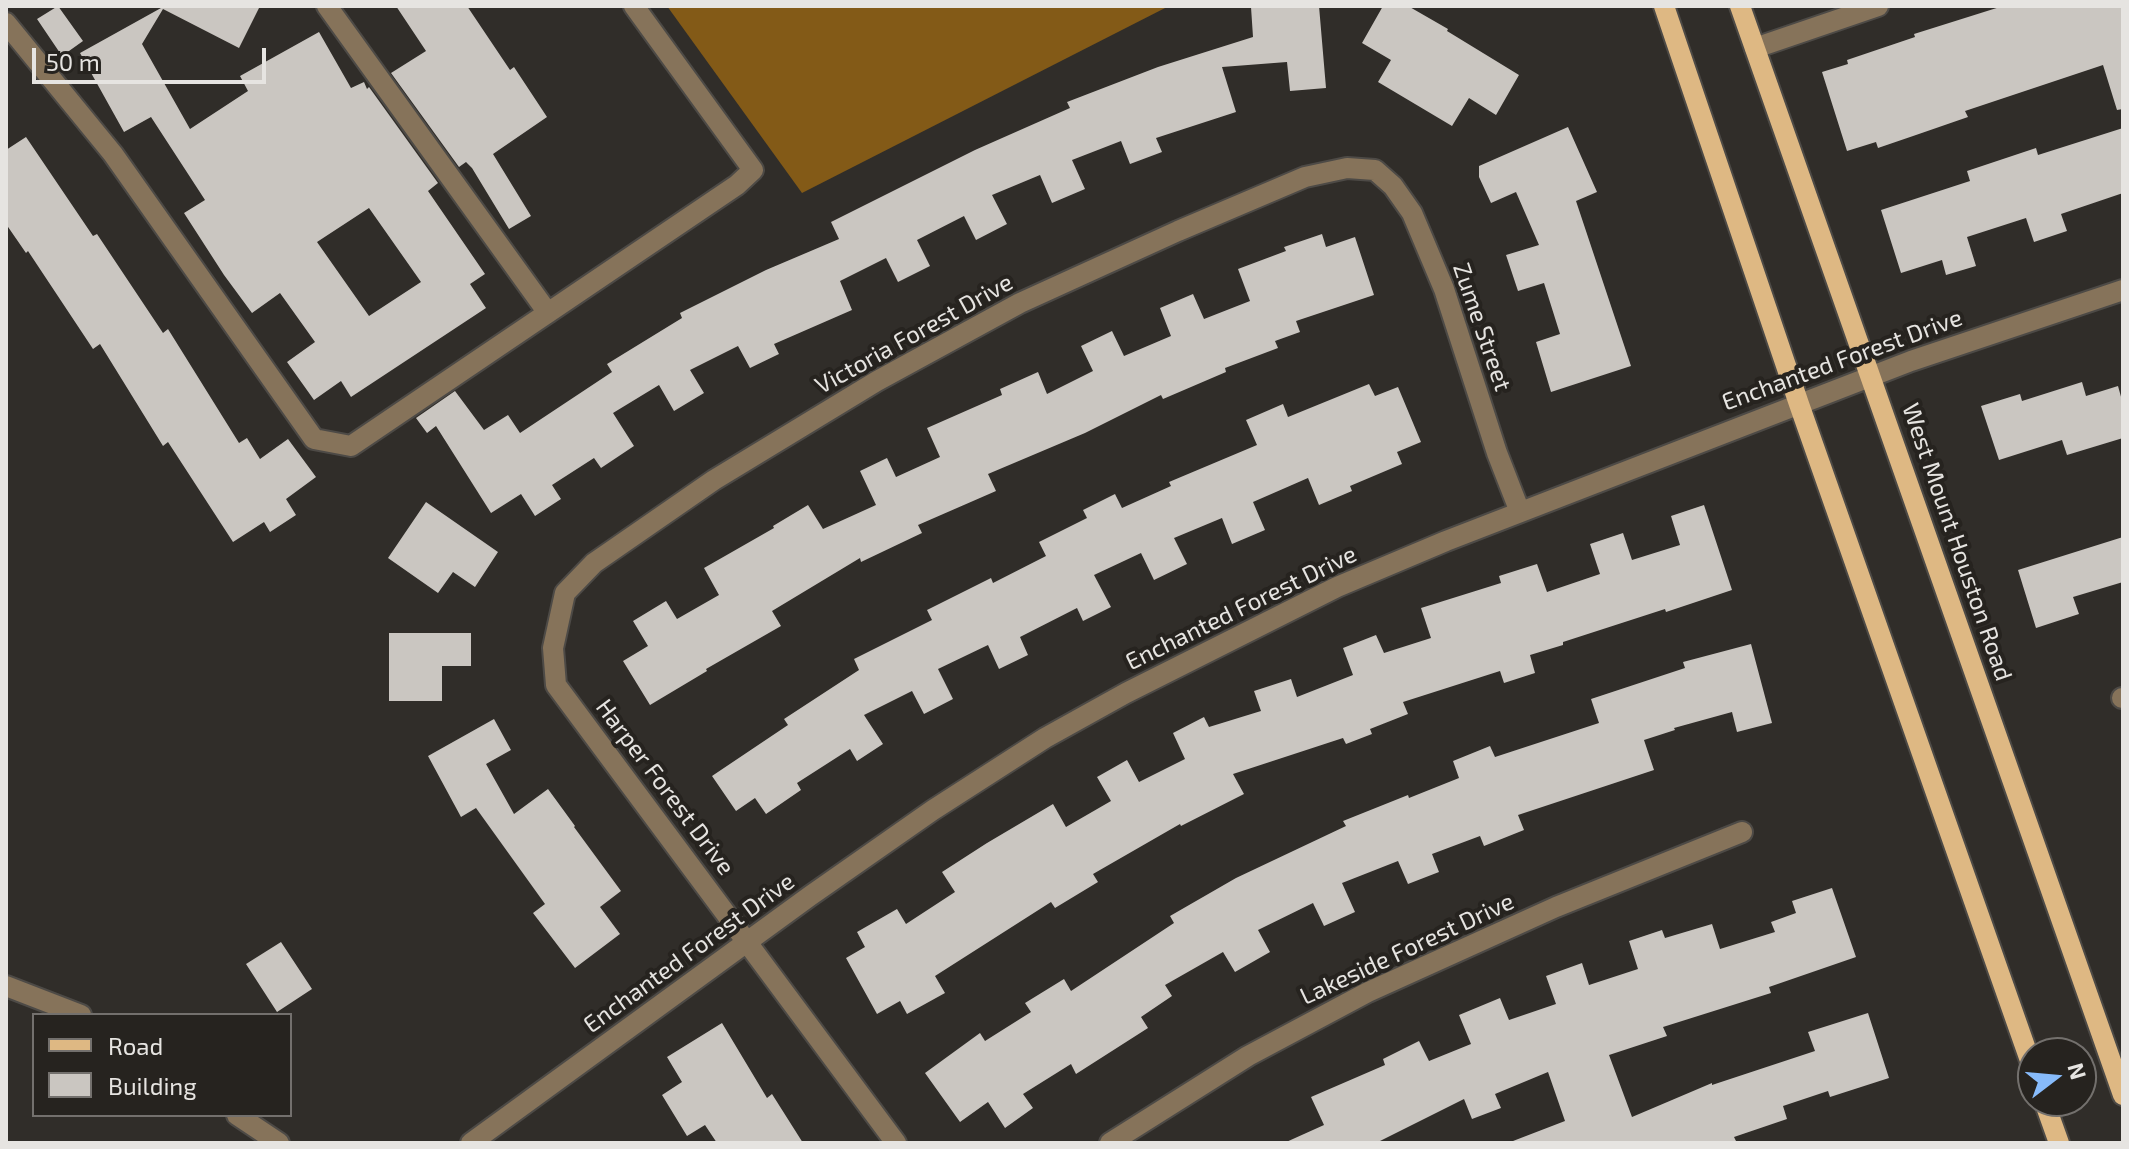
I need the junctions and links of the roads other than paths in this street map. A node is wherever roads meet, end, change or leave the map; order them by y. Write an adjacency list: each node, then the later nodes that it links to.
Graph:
1 (327, 6): 10 (street)
2 (634, 6): 10 (street)
3 (1664, 6): 12 (main road)
4 (1740, 6): 7 (main road, West Mount Houston Road)
5 (1878, 6): 7 (street)
6 (6, 23): 10 (street)
7 (1755, 48): 11 (main road, West Mount Houston Road)
8 (1375, 170): 13 (street, Zume Street); 14 (street, Victoria Forest Drive)
9 (2123, 290): 11 (street, Enchanted Forest Drive)
10 (548, 313)
11 (1871, 376): 12 (street, Enchanted Forest Drive); 20 (main road, West Mount Houston Road)
12 (1799, 404): 13 (street, Enchanted Forest Drive); 19 (main road)
13 (1520, 512): 16 (street, Enchanted Forest Drive)
14 (553, 648): 16 (street, Harper Forest Drive)
15 (1742, 832): 26 (street, Lakeside Forest Drive)
16 (748, 942): 24 (street, Enchanted Forest Drive); 25 (street, Harper Forest Drive)
17 (6, 986): 18 (street)
18 (76, 1013)
19 (2022, 1037)
20 (2123, 1095)
21 (240, 1117): 23 (street)
22 (2050, 1117): 27 (main road)
23 (279, 1143)
24 (471, 1143)
25 (896, 1143)
26 (1110, 1143)
27 (2059, 1143)

